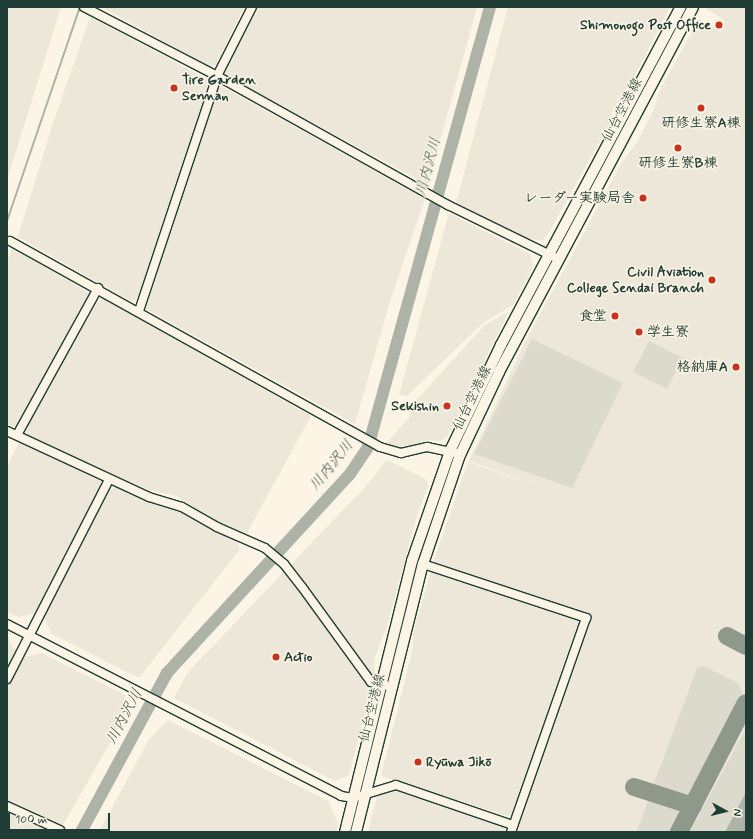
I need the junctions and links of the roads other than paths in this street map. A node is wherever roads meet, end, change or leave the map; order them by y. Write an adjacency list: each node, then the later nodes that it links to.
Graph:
1 (86, 7): 5 (street)
2 (252, 7): 5 (street)
3 (681, 7): 7 (main road, 仙台空港線)
4 (693, 7): 7 (main road, 仙台空港線)
5 (217, 76): 7 (street); 9 (street)
6 (10, 241): 8 (street)
7 (554, 257): 12 (main road, 仙台空港線)
8 (98, 288): 9 (street); 11 (street)
9 (139, 311): 12 (street)
10 (7, 431): 11 (street)
11 (17, 435): 13 (street)
12 (455, 453): 14 (main road, 仙台空港線); 18 (main road, 仙台空港線)
13 (109, 480): 16 (street); 18 (street)
14 (423, 564): 19 (main road, 仙台空港線); 23 (street)
15 (7, 624): 16 (street)
16 (29, 636): 17 (street); 21 (street)
17 (7, 679)
18 (381, 684): 19 (street); 21 (main road, 仙台空港線)
19 (392, 687): 20 (main road, 仙台空港線)
20 (364, 796): 21 (street); 23 (street); 26 (main road, 仙台空港線)
21 (353, 798): 25 (main road, 仙台空港線)
22 (7, 806): 24 (street)
23 (512, 829)
24 (60, 830)
25 (345, 832)
26 (356, 832)

